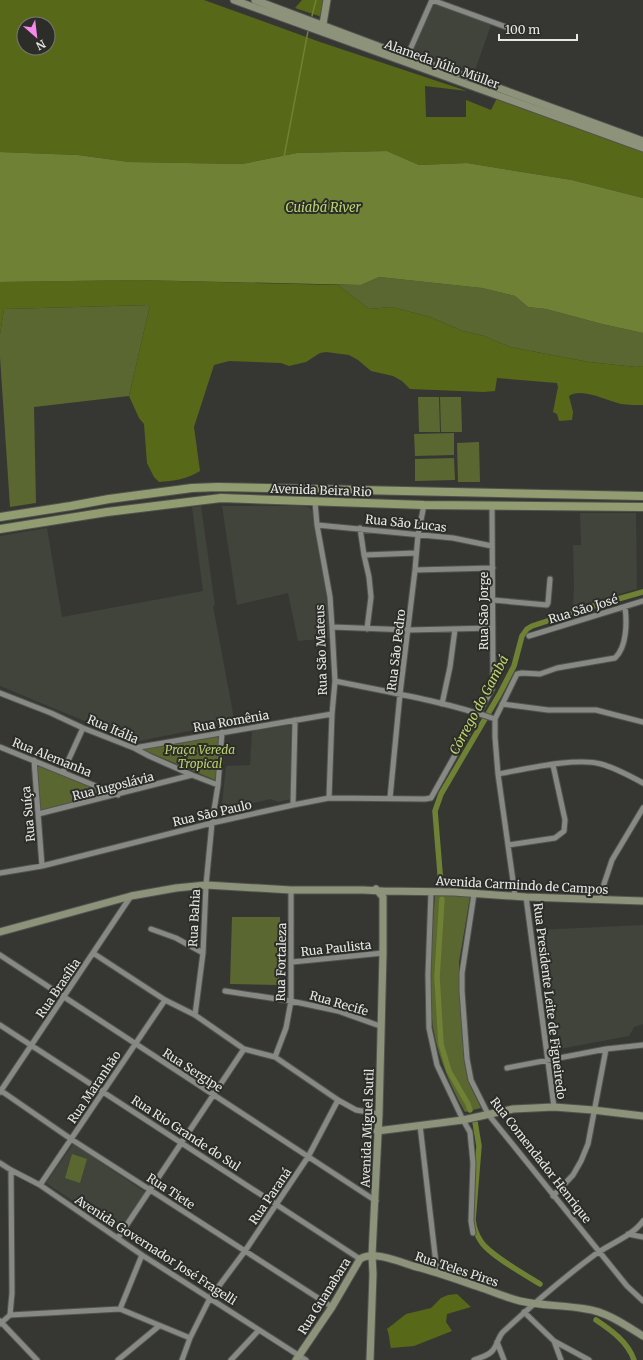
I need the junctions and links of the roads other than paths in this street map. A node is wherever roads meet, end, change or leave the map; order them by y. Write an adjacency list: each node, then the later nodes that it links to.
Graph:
1 (234, 0): 5 (main road, Alameda Júlio Müller)
2 (255, 0): 5 (main road, Alameda Júlio Müller)
3 (327, 0): 5 (main road)
4 (432, 0): 6 (street); 7 (street)
5 (322, 29): 7 (main road, Alameda Júlio Müller)
6 (517, 31)
7 (406, 59): 8 (main road, Alameda Júlio Müller); 9 (main road, Alameda Júlio Müller)
8 (643, 141)
9 (643, 148)
10 (350, 490): 11 (main road, Avenida Beira Rio); 13 (main road, Avenida Beira Rio); 15 (main road)
11 (433, 491): 12 (main road, Avenida Beira Rio); 16 (main road)
12 (643, 496)
13 (124, 497): 14 (main road, Avenida Beira Rio); 19 (main road)
14 (109, 499): 20 (main road); 21 (main road, Avenida Beira Rio)
15 (315, 502): 16 (main road, Avenida Beira Rio); 19 (main road, Avenida Beira Rio); 22 (street, Rua São Mateus)
16 (426, 505): 17 (main road, Avenida Beira Rio); 25 (street, Rua São Pedro)
17 (492, 505): 18 (main road, Avenida Beira Rio); 26 (street, Rua São Jorge)
18 (643, 507)
19 (122, 510): 20 (main road, Avenida Beira Rio)
20 (107, 512): 24 (main road, Avenida Beira Rio)
21 (0, 517)
22 (317, 525): 23 (street, Rua São Lucas); 35 (street, Rua São Mateus)
23 (360, 528): 25 (street, Rua São Lucas); 28 (street)
24 (0, 529)
25 (418, 535): 26 (street, Rua São Lucas); 27 (street, Rua São Pedro)
26 (492, 546): 29 (street, Rua São Jorge)
27 (416, 553): 28 (street); 30 (street, Rua São Pedro)
28 (364, 555): 37 (street)
29 (493, 568): 30 (street); 32 (street, Rua São Jorge)
30 (415, 570): 38 (street, Rua São Pedro)
31 (550, 579): 32 (street)
32 (493, 600): 36 (street, Rua São Jorge)
33 (643, 601): 34 (street, Rua São José)
34 (625, 607): 40 (street, Rua São José); 45 (street)
35 (332, 627): 37 (street); 41 (street, Rua São Mateus)
36 (493, 628): 39 (street); 46 (street, Rua São Jorge)
37 (367, 629): 38 (street)
38 (409, 630): 39 (street); 43 (street, Rua São Pedro)
39 (455, 630): 44 (street)
40 (529, 636)
41 (335, 681): 43 (street); 47 (street, Rua São Mateus)
42 (0, 693): 51 (street, Rua Itália)
43 (400, 694): 44 (street); 64 (street, Rua São Pedro)
44 (442, 704): 46 (street)
45 (502, 704): 48 (street); 50 (street)
46 (481, 713): 48 (street); 65 (street, Rua São Jorge)
47 (332, 714): 49 (street, Rua Romênia); 63 (street, Rua São Mateus)
48 (494, 718): 58 (street)
49 (295, 720): 52 (street, Rua Romênia); 66 (street)
50 (643, 722)
51 (82, 728): 54 (street, Rua Itália); 57 (street)
52 (222, 732): 54 (street, Rua Romênia); 61 (street)
53 (0, 747): 55 (street, Rua Alemanha)
54 (134, 748): 59 (street, Rua Itália)
55 (34, 760): 57 (street, Rua Alemanha); 68 (street, Rua Suíça)
56 (553, 765): 58 (street); 60 (street); 70 (street)
57 (63, 772): 62 (street, Rua Alemanha)
58 (498, 774): 70 (street)
59 (192, 776): 61 (street, Rua Itália); 62 (street, Rua Iugoslávia)
60 (643, 783)
61 (218, 785): 69 (street)
62 (118, 795): 68 (street, Rua Iugoslávia)
63 (329, 798): 64 (street, Rua São Paulo); 66 (street, Rua São Paulo)
64 (390, 798): 65 (street, Rua São Paulo)
65 (431, 798)
66 (293, 805): 69 (street, Rua São Paulo)
67 (643, 808): 84 (street)
68 (38, 814): 71 (street, Rua Suíça)
69 (212, 823): 71 (street, Rua São Paulo); 73 (street, Rua Bahia)
70 (508, 845): 81 (street)
71 (42, 866): 72 (street, Rua São Paulo)
72 (0, 873)
73 (206, 885): 75 (main road, Avenida Carmindo de Campos); 82 (main road, Avenida Carmindo de Campos); 89 (street, Rua Bahia)
74 (372, 888): 76 (main road, Avenida Carmindo de Campos); 77 (main road, Avenida Carmindo de Campos); 79 (main road)
75 (291, 890): 76 (main road, Avenida Carmindo de Campos); 92 (street, Rua Fortaleza)
76 (363, 890): 79 (main road, Avenida Carmindo de Campos)
77 (394, 890): 78 (main road, Avenida Carmindo de Campos); 79 (main road)
78 (431, 892): 80 (main road, Avenida Carmindo de Campos); 117 (street)
79 (381, 894): 90 (main road, Avenida Miguel Sutil)
80 (474, 894): 81 (main road, Avenida Carmindo de Campos); 115 (street, Rua Comendador Henrique)
81 (515, 895): 83 (main road, Avenida Carmindo de Campos)
82 (131, 896): 87 (main road, Avenida Carmindo de Campos); 88 (street, Rua Brasília)
83 (526, 897): 84 (main road, Avenida Carmindo de Campos); 106 (street, Rua Presidente Leite de Figueiredo)
84 (599, 900): 85 (main road, Avenida Carmindo de Campos)
85 (643, 901)
86 (151, 930): 89 (street)
87 (0, 932)
88 (93, 953): 94 (street, Rua Brasília); 95 (street)
89 (203, 953): 97 (street, Rua Bahia)
90 (383, 953): 92 (street, Rua Paulista); 99 (main road, Avenida Miguel Sutil)
91 (0, 955): 94 (street, Rua Sergipe)
92 (292, 962): 96 (street, Rua Fortaleza)
93 (225, 991): 96 (street, Rua Recife)
94 (64, 997): 100 (street, Rua Sergipe); 102 (street, Rua Brasília)
95 (165, 1000): 97 (street); 100 (street, Rua Maranhão)
96 (291, 1001): 99 (street, Rua Recife); 105 (street, Rua Fortaleza)
97 (196, 1015): 103 (street)
98 (0, 1025): 102 (street, Rua Rio Grande do Sul)
99 (380, 1026): 114 (main road, Avenida Miguel Sutil)
100 (135, 1044): 109 (street, Rua Maranhão); 110 (street, Rua Sergipe)
101 (643, 1045): 104 (street)
102 (31, 1046): 108 (street, Rua Brasília); 109 (street, Rua Rio Grande do Sul)
103 (244, 1049): 105 (street); 110 (street)
104 (606, 1049): 106 (street); 113 (street)
105 (275, 1057): 111 (street)
106 (548, 1060): 107 (street); 112 (street, Rua Presidente Leite de Figueiredo)
107 (508, 1068)
108 (0, 1091): 120 (street, Rua Tiete)
109 (103, 1092): 120 (street, Rua Maranhão); 121 (street, Rua Rio Grande do Sul)
110 (214, 1095): 121 (street); 122 (street, Rua Sergipe)
111 (338, 1100): 114 (street); 122 (street, Rua Paraná)
112 (554, 1107): 113 (main road); 115 (main road)
113 (593, 1110): 116 (main road); 127 (street)
114 (379, 1114): 119 (main road, Avenida Miguel Sutil)
115 (488, 1114): 117 (main road); 127 (street, Rua Comendador Henrique)
116 (643, 1116)
117 (463, 1120): 118 (main road); 131 (street)
118 (420, 1125): 119 (main road); 141 (street)
119 (377, 1131): 128 (main road, Avenida Miguel Sutil)
120 (71, 1139): 125 (street, Rua Maranhão); 126 (street, Rua Tiete)
121 (182, 1143): 126 (street); 129 (street, Rua Rio Grande do Sul)
122 (308, 1157): 128 (street, Rua Sergipe); 129 (street, Rua Paraná)
123 (0, 1163): 124 (street, Avenida Governador José Fragelli)
124 (11, 1170): 125 (street, Avenida Governador José Fragelli); 148 (street)
125 (40, 1185): 134 (street, Avenida Governador José Fragelli)
126 (151, 1190): 134 (street); 136 (street, Rua Tiete)
127 (553, 1196): 137 (street, Rua Comendador Henrique)
128 (376, 1201): 135 (main road, Avenida Miguel Sutil)
129 (276, 1203): 136 (street, Rua Paraná); 140 (street, Rua Rio Grande do Sul)
130 (643, 1221): 132 (street)
131 (473, 1233)
132 (628, 1234): 133 (street); 137 (street)
133 (643, 1237)
134 (118, 1238): 138 (street, Avenida Governador José Fragelli)
135 (373, 1241): 139 (main road, Avenida Miguel Sutil); 140 (main road)
136 (245, 1251): 142 (street, Rua Paraná); 145 (street, Rua Tiete)
137 (600, 1251): 143 (street, Rua Comendador Henrique); 144 (street)
138 (142, 1255): 142 (street, Avenida Governador José Fragelli); 146 (street)
139 (372, 1255): 140 (main road, Rua Guanabara); 141 (main road, Rua Teles Pires); 162 (main road, Avenida Miguel Sutil)
140 (362, 1258): 145 (main road, Rua Guanabara)
141 (437, 1272): 144 (main road, Rua Teles Pires)
142 (210, 1298): 151 (street, Avenida Governador José Fragelli); 153 (street, Rua Paraná)
143 (643, 1301)
144 (534, 1304): 147 (street); 152 (main road)
145 (332, 1307): 156 (main road, Rua Guanabara)
146 (120, 1309): 148 (street); 150 (street)
147 (524, 1312): 154 (street); 155 (street)
148 (10, 1315): 149 (street)
149 (0, 1322): 157 (street)
150 (159, 1326): 153 (street); 158 (street)
151 (259, 1330): 156 (street, Avenida Governador José Fragelli); 160 (street)
152 (643, 1336)
153 (190, 1338): 159 (street, Rua Paraná)
154 (554, 1341): 165 (street); 166 (street)
155 (497, 1342): 163 (street); 164 (street)
156 (298, 1358): 161 (street, Avenida Governador José Fragelli)
157 (37, 1360)
158 (118, 1360)
159 (182, 1360)
160 (231, 1360)
161 (306, 1360)
162 (370, 1360)
163 (474, 1360)
164 (504, 1360)
165 (562, 1360)
166 (589, 1360)

